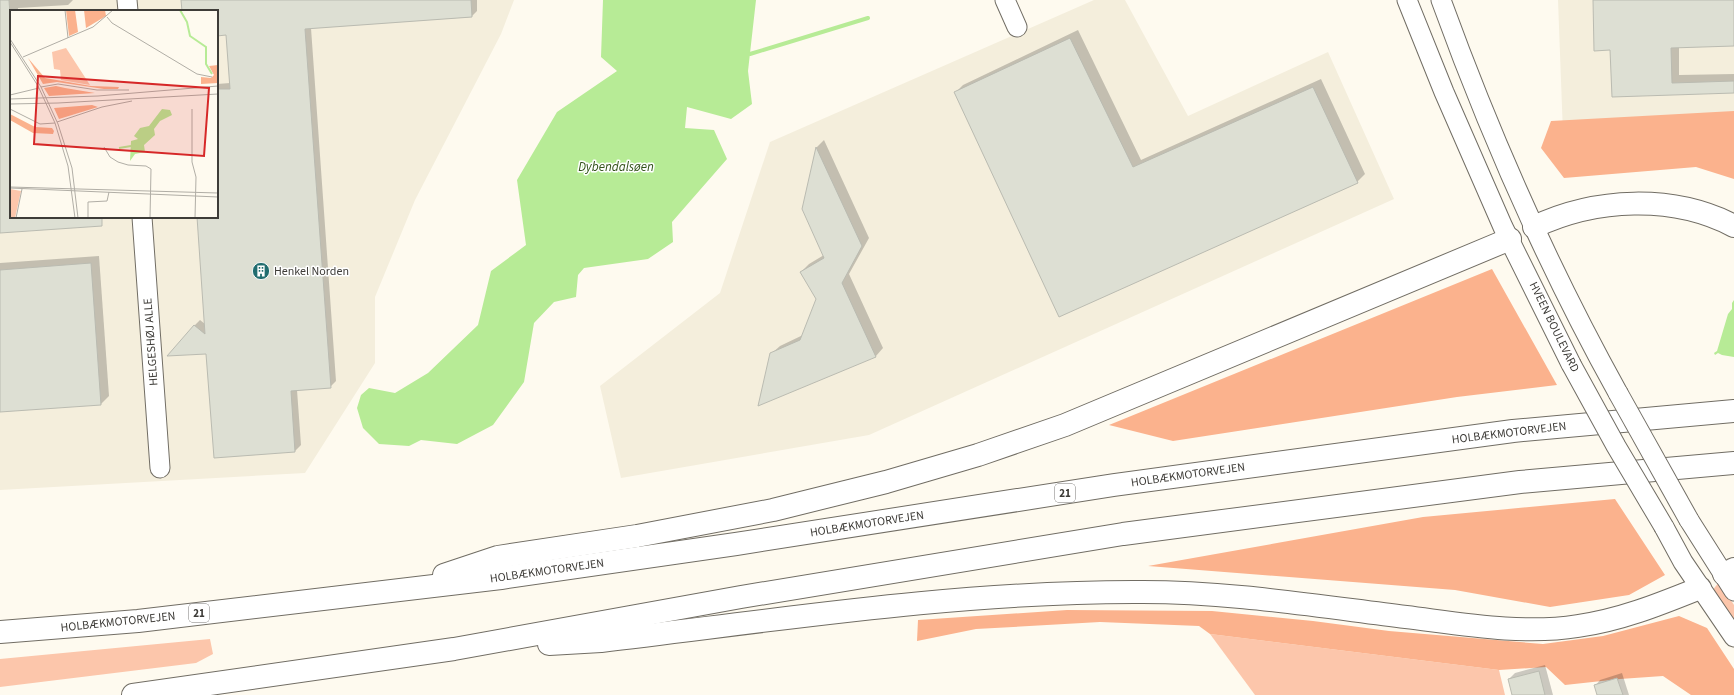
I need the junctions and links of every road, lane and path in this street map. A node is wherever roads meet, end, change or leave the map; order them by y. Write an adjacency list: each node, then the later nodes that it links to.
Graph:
1 (127, 0): 5 (street)
2 (1005, 0): 6 (street)
3 (1407, 0): 10 (street, HVEEN BOULEVARD)
4 (1441, 0): 9 (street)
5 (128, 10)
6 (1017, 27)
7 (142, 218): 13 (street, HELGESHØJ ALLE)
8 (1734, 226): 9 (highway)
9 (1534, 227): 10 (street); 14 (street, bridge)
10 (1510, 238): 15 (street, HVEEN BOULEVARD, bridge); 16 (highway)
11 (1734, 411): 16 (highway, HOLBÆKMOTORVEJEN / 21)
12 (1734, 463): 19 (highway)
13 (160, 468)
14 (1731, 578): 15 (street)
15 (1700, 588): 18 (street, HVEEN BOULEVARD); 19 (highway)
16 (398, 590): 17 (highway, HOLBÆKMOTORVEJEN / 21)
17 (0, 632)
18 (1734, 637)
19 (454, 649): 20 (highway)
20 (133, 695)

